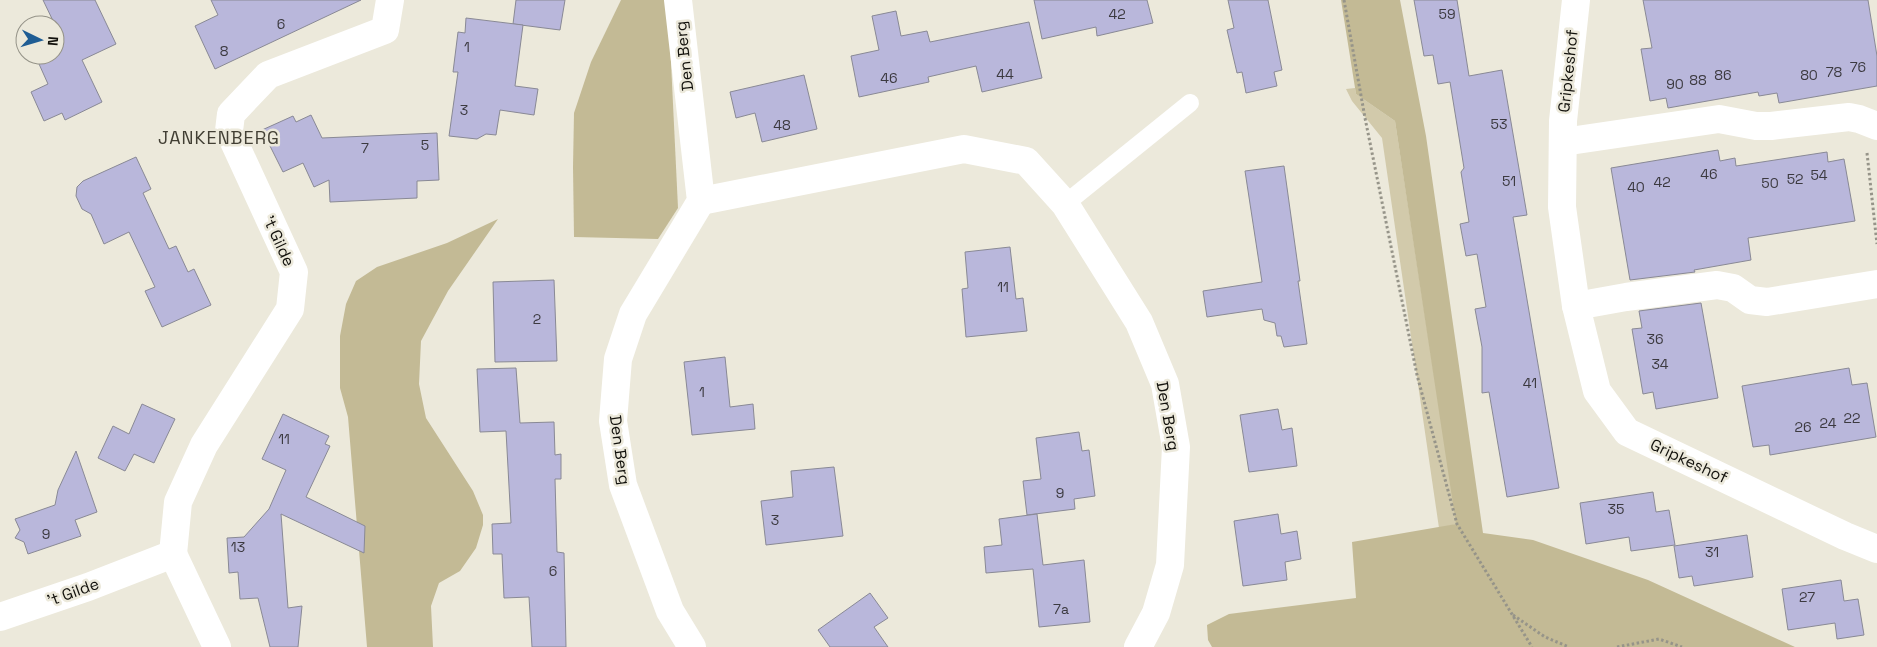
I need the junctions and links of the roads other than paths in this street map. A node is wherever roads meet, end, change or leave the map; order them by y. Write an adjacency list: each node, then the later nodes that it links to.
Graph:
1 (390, 0): 12 (street, 't Gilde)
2 (678, 0): 7 (street, Den Berg)
3 (1576, 0): 6 (street, Gripkeshof)
4 (1190, 102): 8 (lane)
5 (1873, 124): 6 (street)
6 (1563, 142): 10 (street, Gripkeshof)
7 (701, 201): 8 (street, Den Berg); 15 (street, Den Berg)
8 (1065, 204): 16 (street, Den Berg)
9 (1877, 284): 10 (street)
10 (1576, 306): 11 (street, Gripkeshof)
11 (1877, 549)
12 (174, 554): 13 (street, 't Gilde); 14 (street, 't Gilde)
13 (0, 617)
14 (217, 647)
15 (692, 647)
16 (1138, 647)

